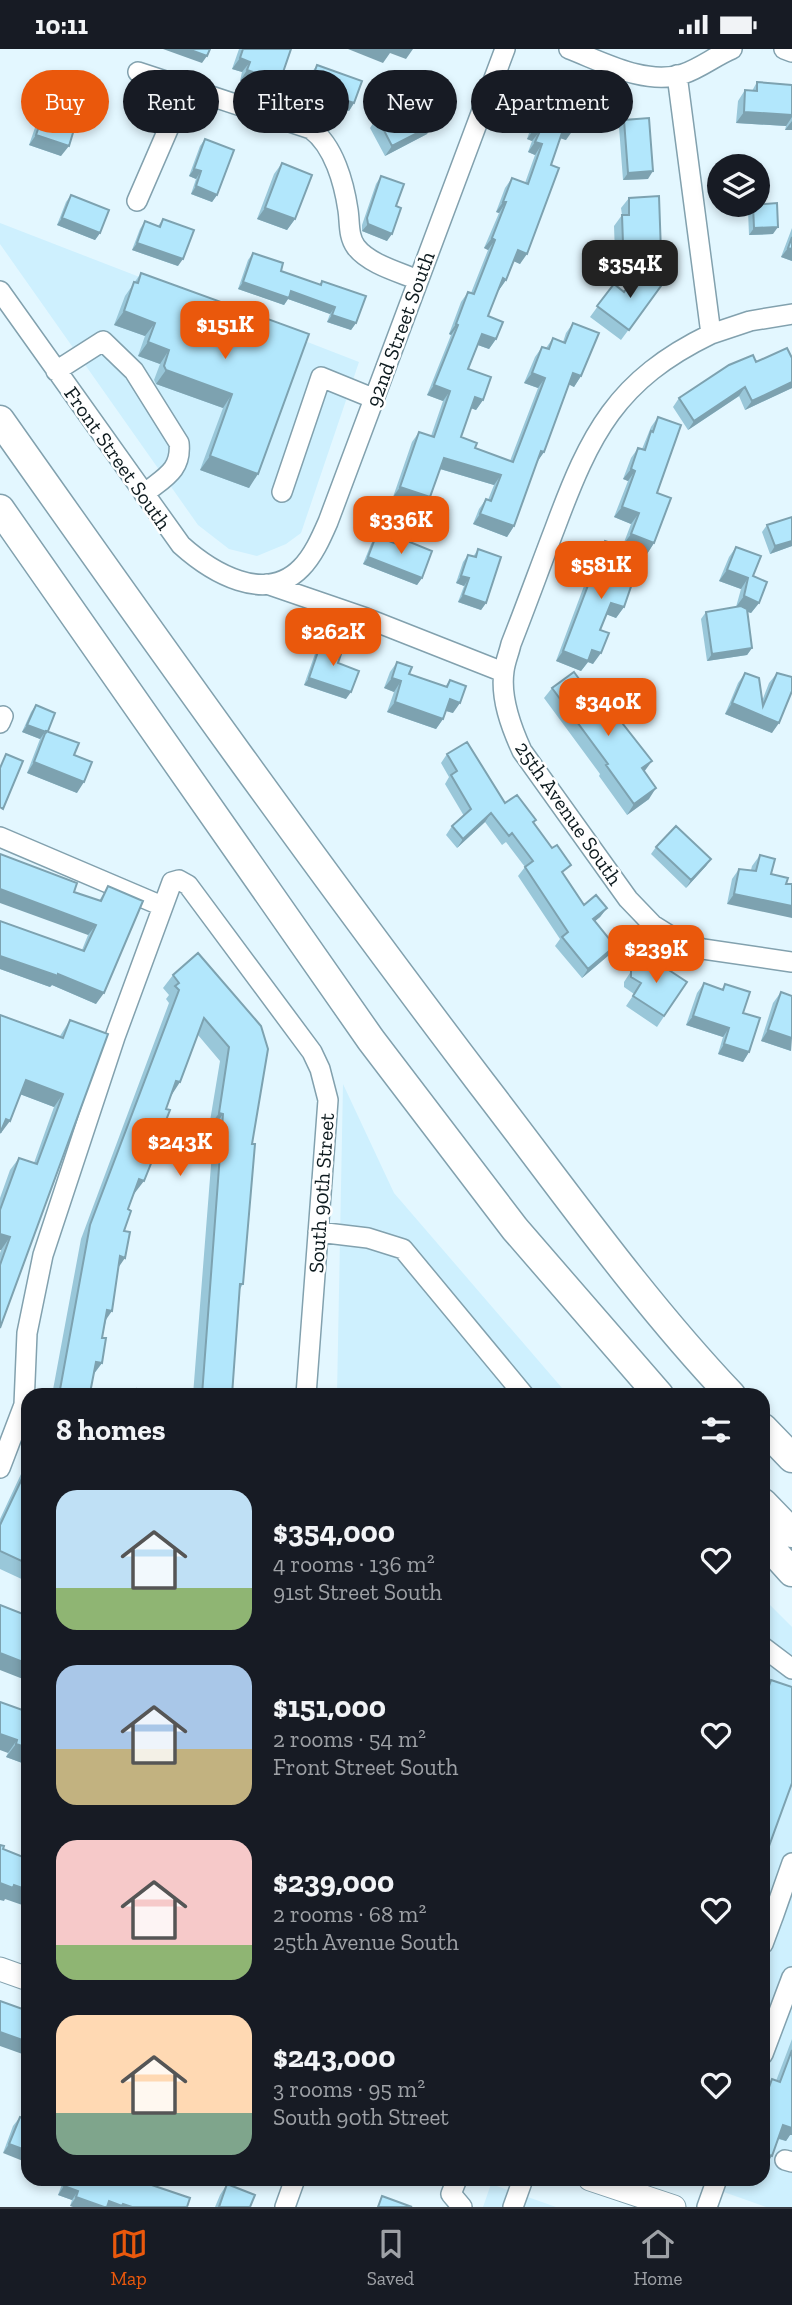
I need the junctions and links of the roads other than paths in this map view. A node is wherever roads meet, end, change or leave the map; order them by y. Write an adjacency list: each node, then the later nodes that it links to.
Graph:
1 (505, 49): 10 (street, 92nd Street South)
2 (569, 49): 6 (street)
3 (732, 49): 6 (street)
4 (783, 49): 5 (street)
5 (792, 52)
6 (677, 75): 13 (street)
7 (219, 99): 10 (street)
8 (166, 133): 9 (street)
9 (136, 201)
10 (418, 280): 15 (street, 92nd Street South)
11 (0, 291): 14 (street, Front Street South)
12 (792, 314): 13 (street)
13 (711, 334): 21 (street)
14 (57, 371): 18 (street, Front Street South); 18 (street)
15 (375, 399): 17 (street); 20 (street, 92nd Street South)
16 (0, 420): 30 (highway)
17 (282, 492)
18 (144, 494): 20 (street, Front Street South)
19 (0, 509): 29 (highway)
20 (267, 584): 21 (street)
21 (503, 672): 24 (street, 25th Avenue South)
22 (0, 837): 23 (street)
23 (162, 906): 25 (street, South 90th Street); 26 (street)
24 (792, 962)
25 (318, 1232): 27 (street, South 90th Street); 28 (street)
26 (25, 1388)
27 (307, 1388)
28 (518, 1388)
29 (653, 1388)
30 (725, 1388)
31 (21, 1413): 34 (street)
32 (770, 1435): 33 (highway)
33 (792, 1458)
34 (0, 1468)
35 (770, 1510): 36 (highway)
36 (792, 1533)
37 (770, 1548): 38 (highway)
38 (792, 1572)
39 (770, 1652): 40 (street)
40 (792, 1669)
41 (792, 1863): 42 (street)
42 (770, 1911)
43 (0, 1969): 44 (main road)
44 (21, 1976)
45 (792, 1977): 46 (street)
46 (770, 2036)
47 (292, 2186): 52 (street)
48 (454, 2186): 53 (street)
49 (520, 2186): 54 (street)
50 (611, 2186): 55 (main road)
51 (714, 2186): 56 (street)
52 (285, 2207)
53 (462, 2207)
54 (513, 2207)
55 (674, 2207)
56 (707, 2207)

